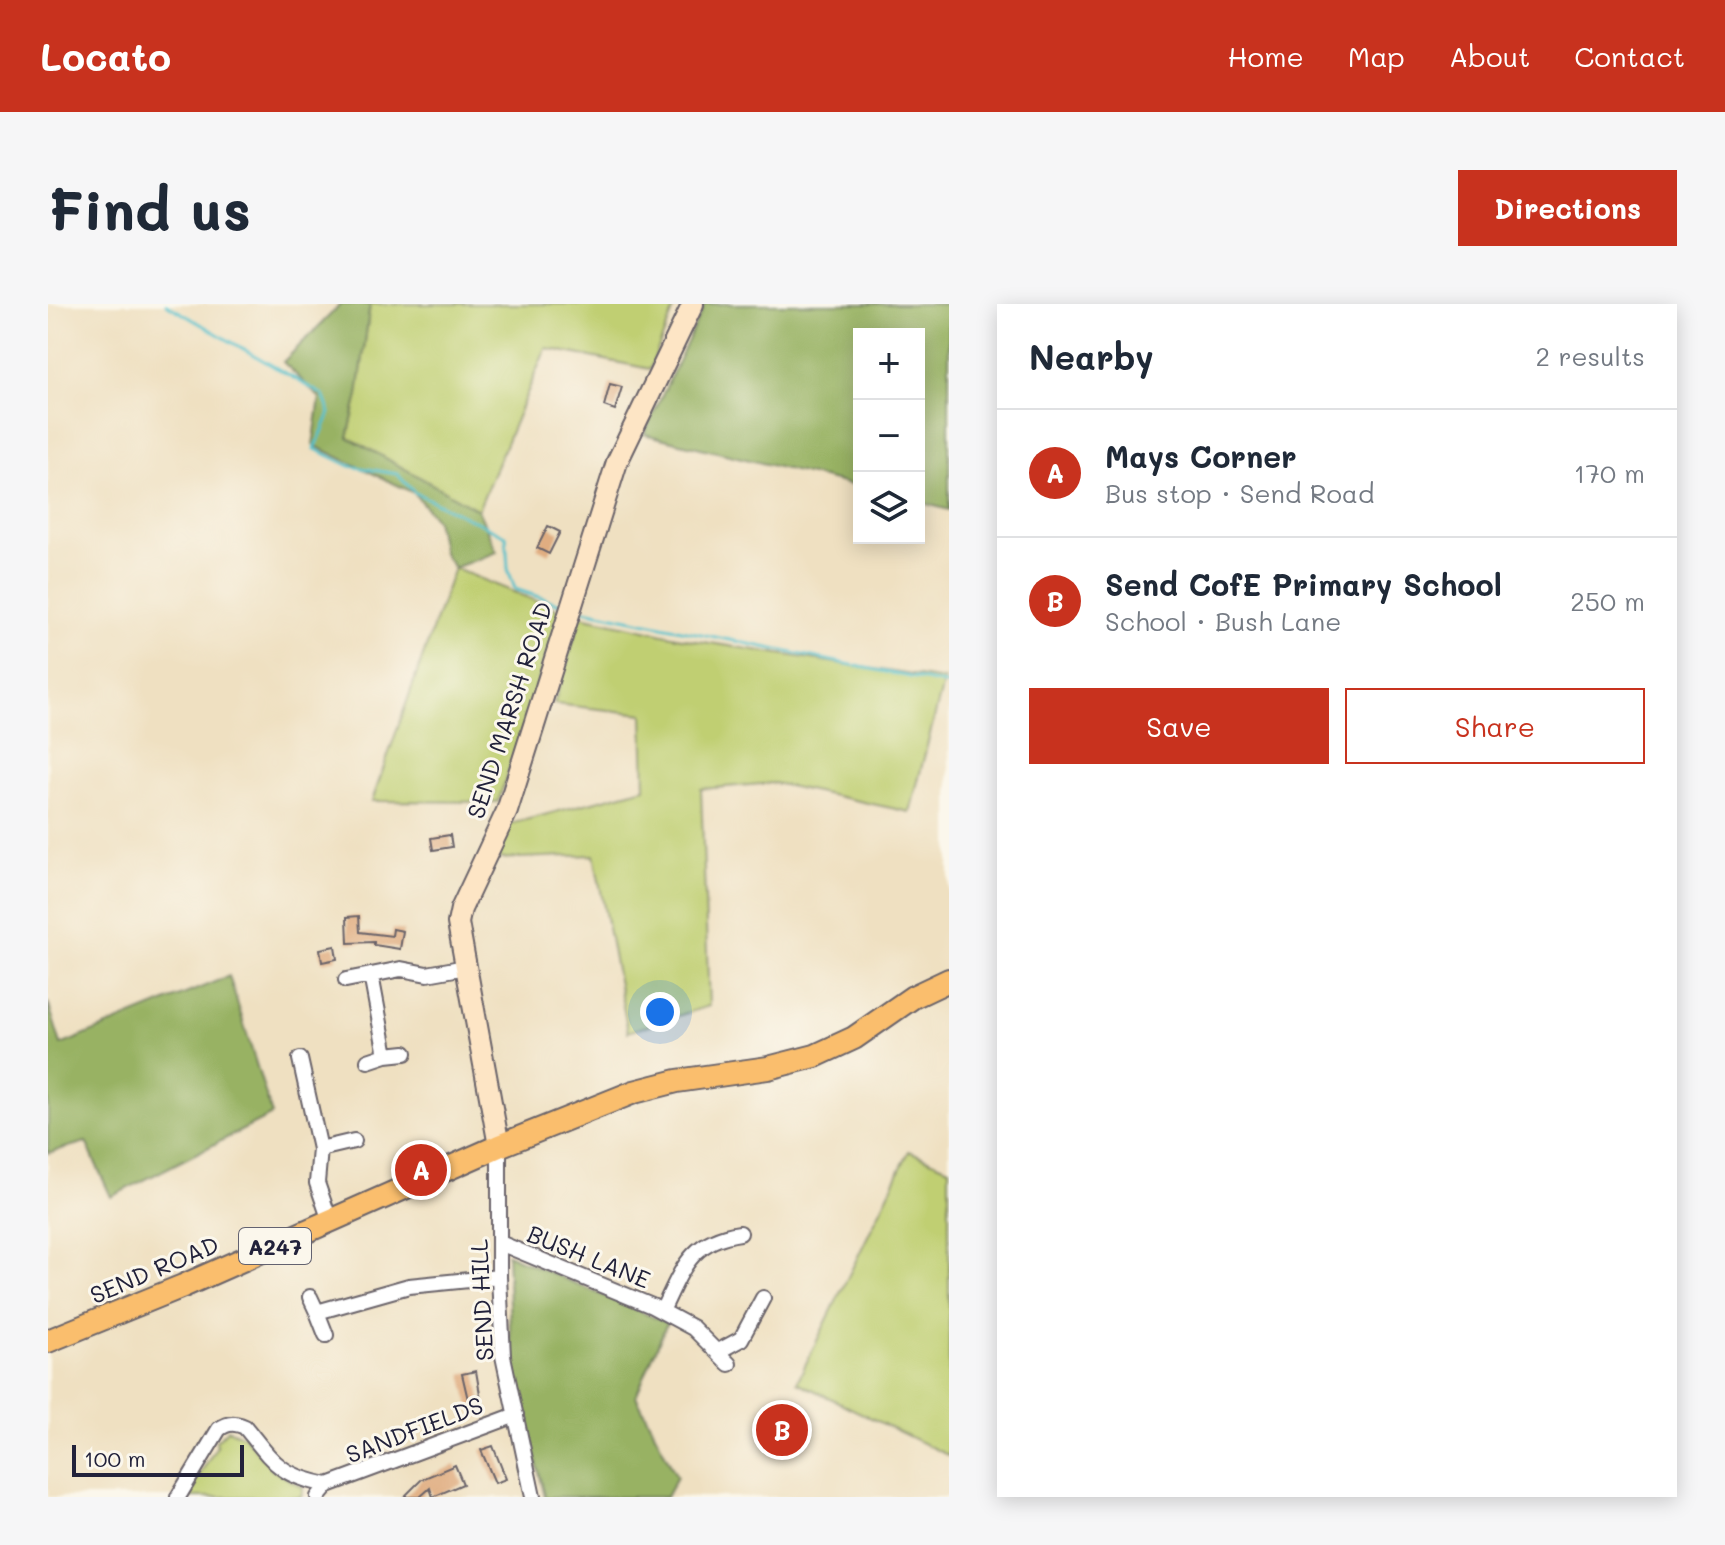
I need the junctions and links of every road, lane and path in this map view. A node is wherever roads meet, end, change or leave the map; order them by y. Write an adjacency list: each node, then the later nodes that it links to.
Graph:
1 (693, 304): 2 (main road, SEND MARSH ROAD)
2 (466, 967): 3 (street); 11 (main road, SEND MARSH ROAD)
3 (371, 975): 4 (street); 7 (street)
4 (346, 980)
5 (949, 980): 11 (main road, A247)
6 (405, 1053): 7 (street)
7 (386, 1055): 9 (street)
8 (300, 1059): 12 (street)
9 (368, 1061)
10 (354, 1141): 12 (street)
11 (499, 1146): 13 (main road, SEND ROAD / A247); 15 (street, SEND HILL)
12 (320, 1149): 13 (street)
13 (330, 1221): 22 (main road, SEND ROAD / A247)
14 (740, 1233): 19 (street, BUSH LANE)
15 (500, 1243): 16 (street, SEND HILL); 19 (street, BUSH LANE)
16 (499, 1277): 20 (street); 25 (street, SEND HILL)
17 (310, 1297): 20 (street)
18 (763, 1298): 23 (street)
19 (662, 1311): 23 (street, BUSH LANE)
20 (317, 1312): 21 (street)
21 (326, 1335)
22 (48, 1341)
23 (717, 1352): 24 (street, BUSH LANE)
24 (729, 1364)
25 (516, 1415): 26 (street, SANDFIELDS); 29 (street, SEND HILL)
26 (328, 1485): 27 (street, SANDFIELDS); 28 (street, SANDFIELDS)
27 (178, 1497)
28 (318, 1497)
29 (533, 1497)

